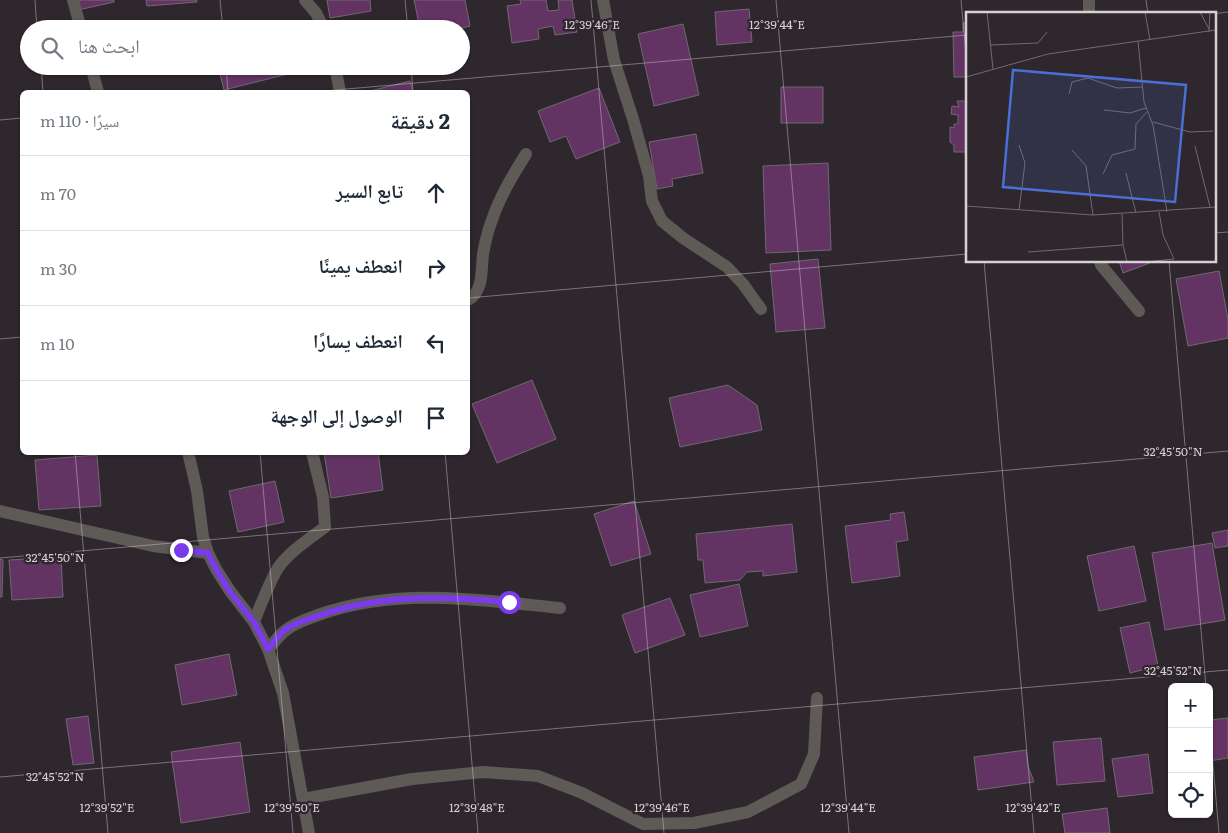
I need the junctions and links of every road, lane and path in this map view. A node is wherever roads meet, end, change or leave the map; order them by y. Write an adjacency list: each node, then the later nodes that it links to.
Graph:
1 (73, 0): 4 (street)
2 (305, 0): 5 (street)
3 (603, 0): 13 (street)
4 (79, 20)
5 (320, 20)
6 (93, 75): 8 (street)
7 (337, 75): 9 (street)
8 (97, 90)
9 (340, 90)
10 (526, 154): 12 (street)
11 (1100, 262): 14 (street)
12 (470, 299)
13 (761, 309)
14 (1139, 312)
15 (189, 455): 18 (street)
16 (313, 455): 20 (street)
17 (0, 511): 18 (street)
18 (208, 553): 20 (street)
19 (560, 608): 21 (street)
20 (254, 622): 21 (street)
21 (268, 649): 23 (street)
22 (817, 698): 23 (street)
23 (303, 798): 24 (street)
24 (309, 833)

